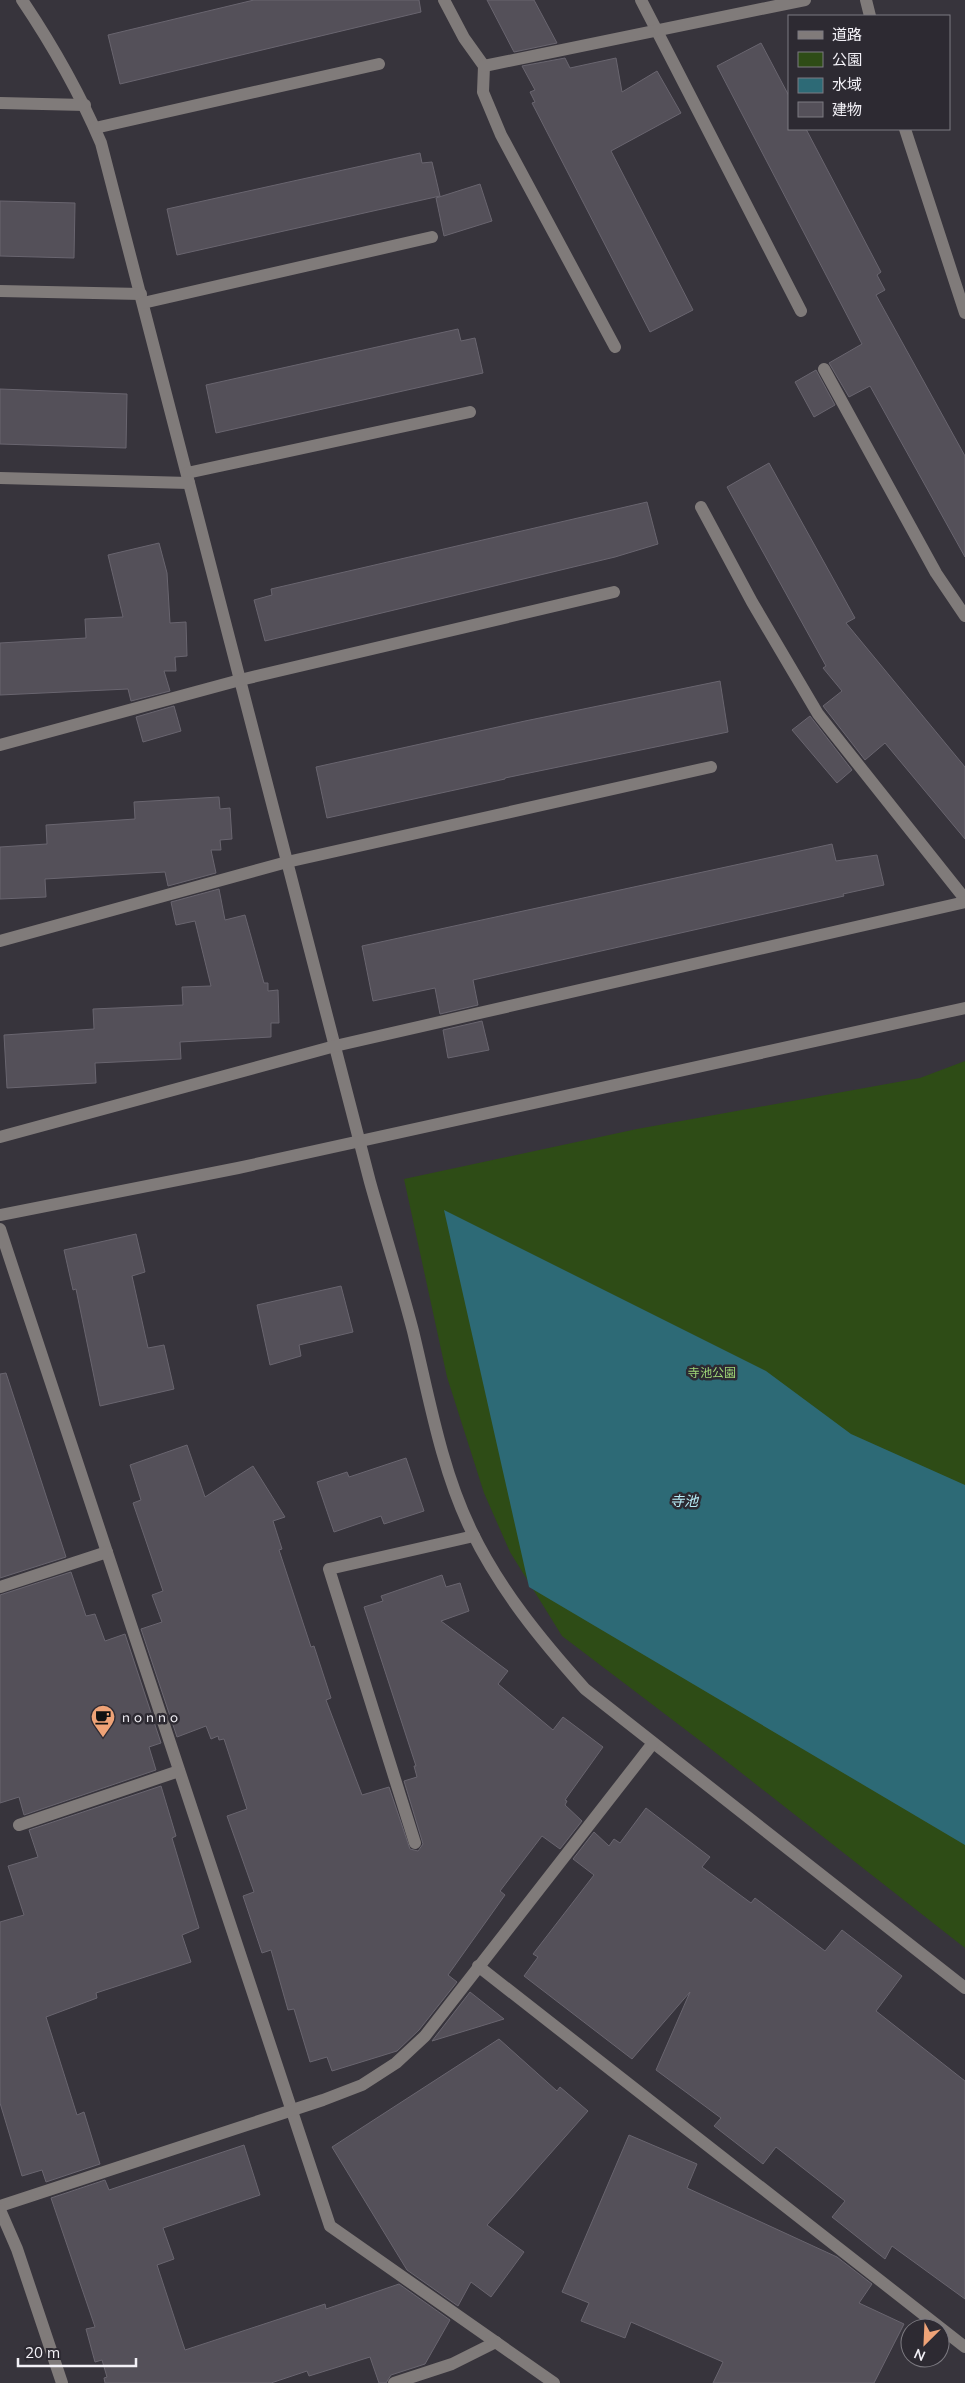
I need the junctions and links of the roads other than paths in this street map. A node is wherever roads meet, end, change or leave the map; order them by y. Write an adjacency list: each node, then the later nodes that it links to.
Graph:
1 (22, 0): 11 (street)
2 (444, 0): 9 (street)
3 (641, 0): 7 (street)
4 (805, 0): 7 (street)
5 (866, 0): 6 (street)
6 (870, 15)
7 (657, 30): 9 (street); 17 (street)
8 (379, 64): 12 (street)
9 (484, 66): 19 (street)
10 (0, 103): 11 (street)
11 (85, 104): 12 (street)
12 (94, 128): 16 (street)
13 (905, 130): 18 (street)
14 (432, 237): 16 (street)
15 (0, 291): 16 (street)
16 (142, 299): 23 (street)
17 (801, 310)
18 (965, 313)
19 (615, 347)
20 (824, 369): 26 (street)
21 (470, 412): 23 (street)
22 (0, 478): 23 (street)
23 (188, 478): 27 (street)
24 (701, 507): 31 (street)
25 (614, 592): 27 (street)
26 (965, 616)
27 (240, 680): 28 (street); 30 (street)
28 (0, 745)
29 (711, 767): 30 (street)
30 (287, 862): 32 (street); 34 (street)
31 (965, 900): 34 (street)
32 (0, 941)
33 (965, 1008): 36 (street)
34 (336, 1046): 35 (street); 36 (street)
35 (0, 1137)
36 (359, 1141): 37 (street); 39 (street)
37 (0, 1215)
38 (0, 1229): 40 (street)
39 (474, 1536): 42 (street); 45 (street)
40 (107, 1552): 41 (street); 43 (street)
41 (0, 1587)
42 (654, 1742): 46 (street); 47 (street)
43 (179, 1771): 44 (street); 48 (street)
44 (19, 1825)
45 (415, 1843)
46 (478, 1966): 48 (street); 52 (street)
47 (965, 1988)
48 (292, 2110): 49 (street); 51 (street)
49 (0, 2206)
50 (0, 2210): 53 (street)
51 (496, 2342): 54 (street); 55 (street)
52 (965, 2347)
53 (62, 2383)
54 (394, 2383)
55 (554, 2383)

